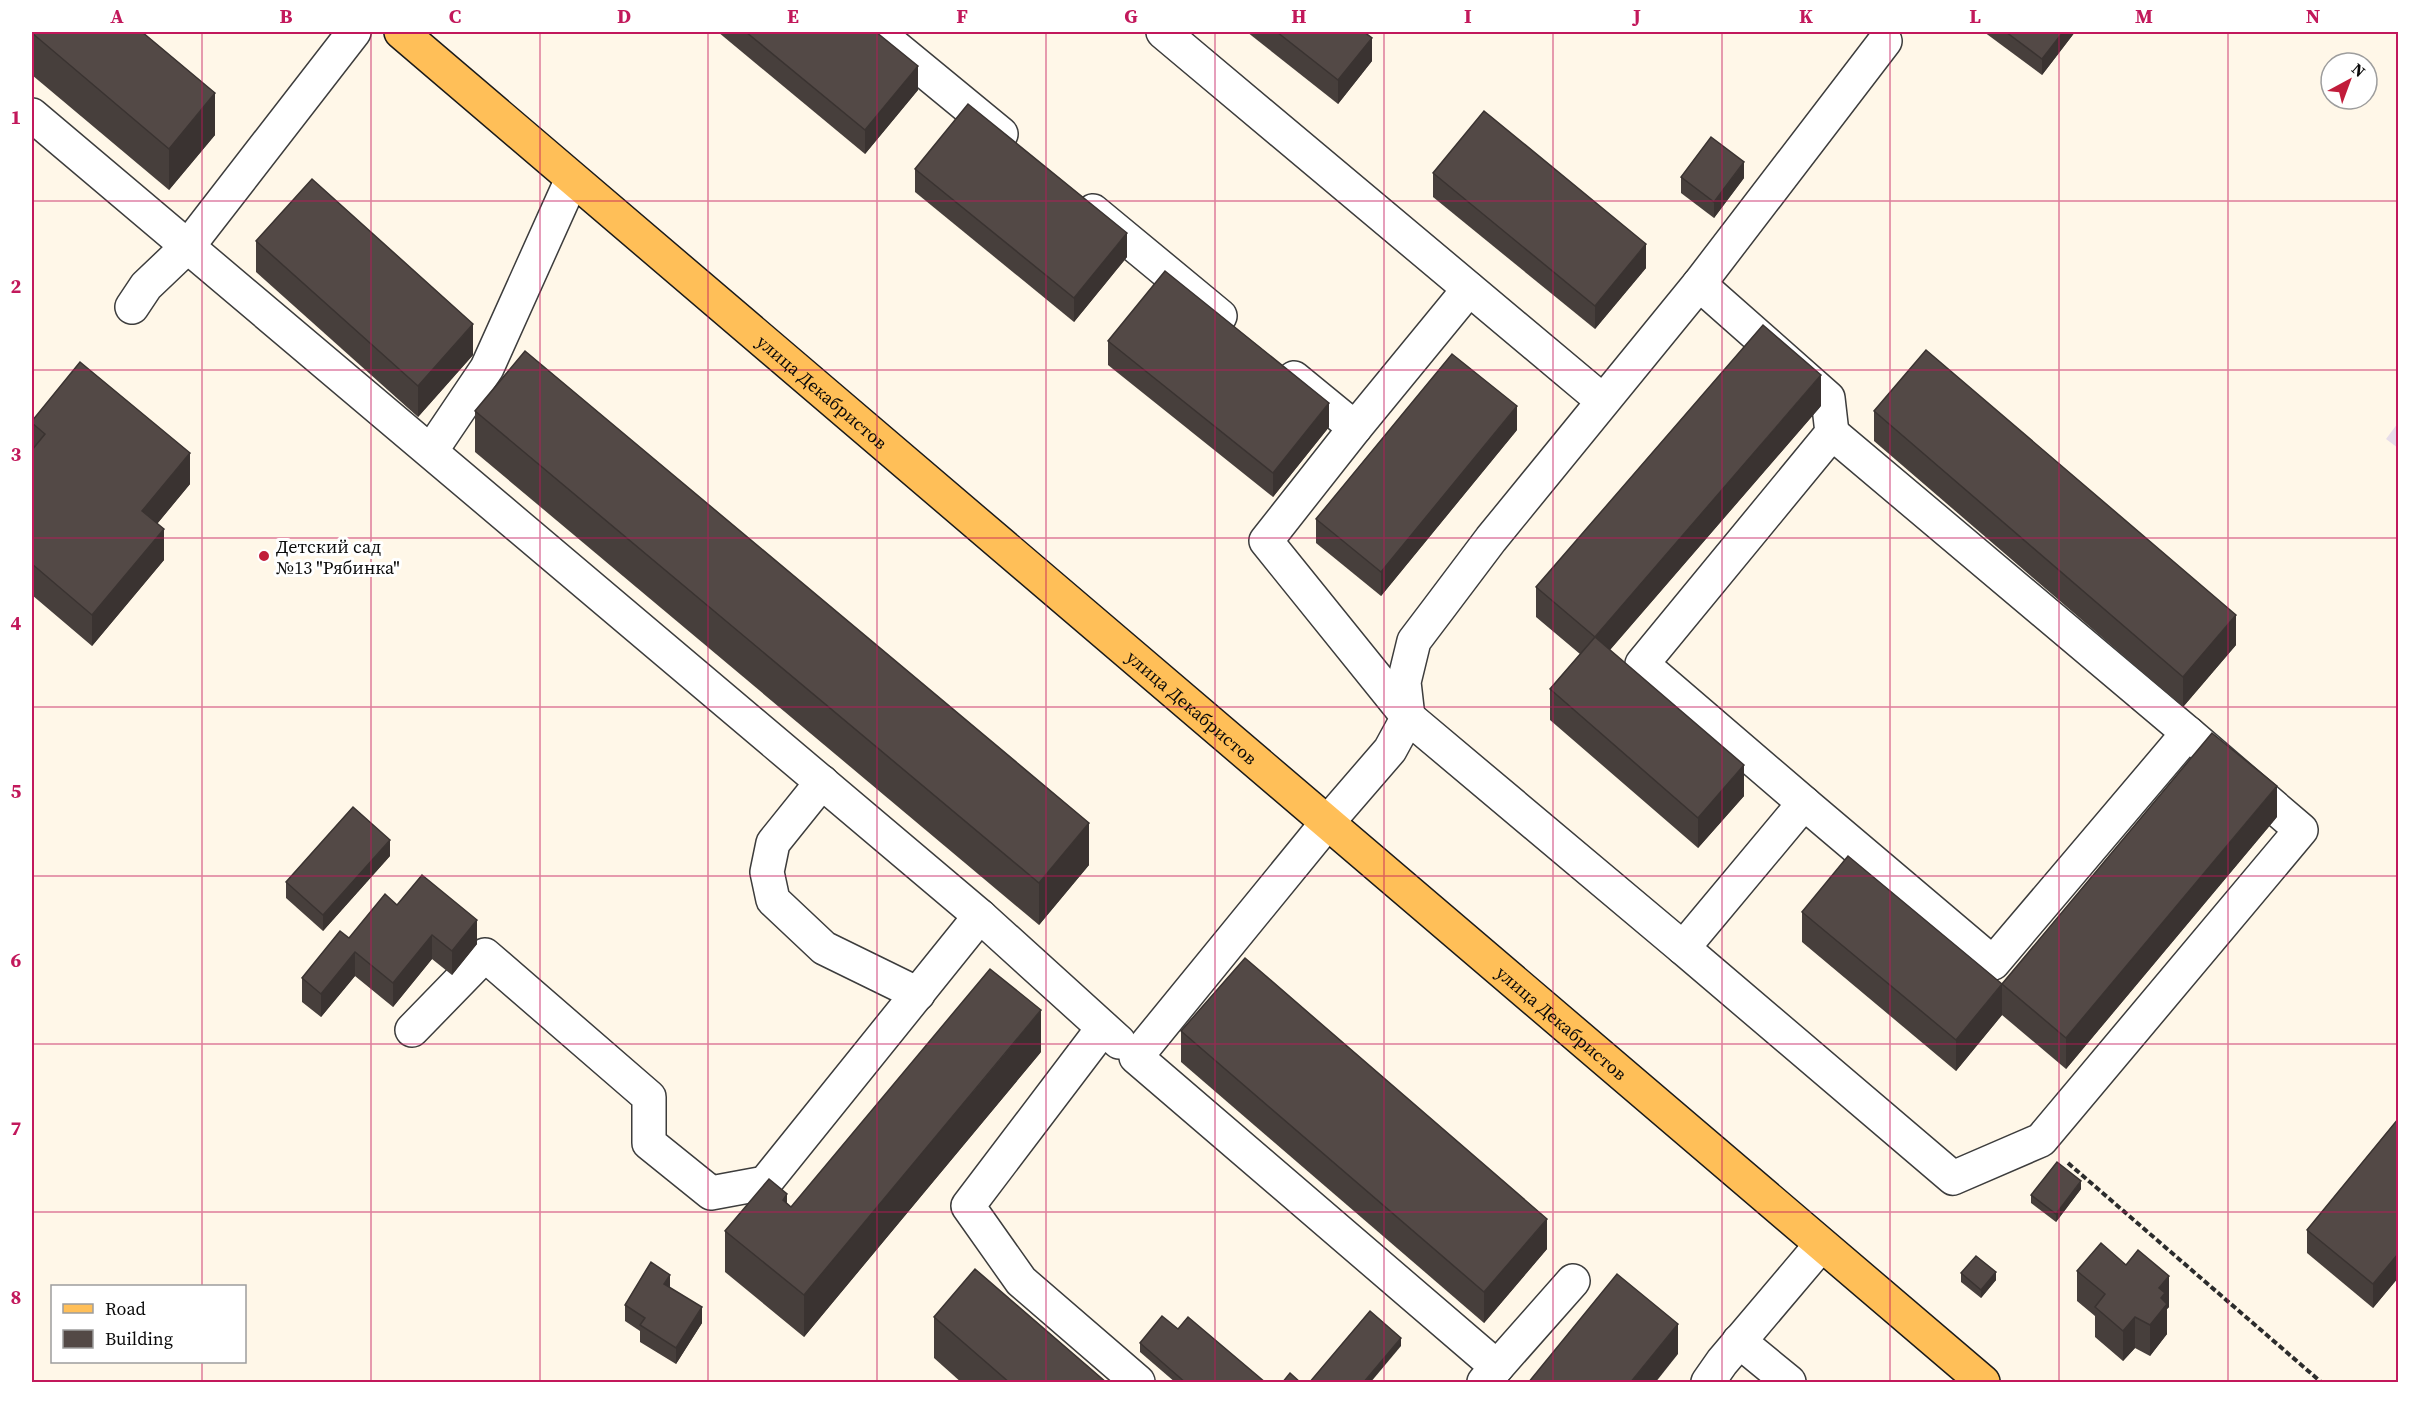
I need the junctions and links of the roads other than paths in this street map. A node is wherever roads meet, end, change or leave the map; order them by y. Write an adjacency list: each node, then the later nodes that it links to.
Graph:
1 (354, 32): 10 (lane)
2 (877, 32): 7 (lane)
3 (1163, 32): 12 (lane)
4 (409, 34): 8 (main road, улица Декабристов)
5 (1885, 42): 11 (lane)
6 (32, 115): 10 (lane)
7 (1024, 153)
8 (572, 179): 19 (lane); 24 (main road, улица Декабристов)
9 (1070, 192): 14 (lane)
10 (189, 245): 13 (lane); 19 (lane)
11 (1699, 284): 16 (lane); 18 (lane)
12 (1469, 289): 16 (lane); 17 (lane)
13 (132, 307)
14 (1245, 336)
15 (1272, 359): 17 (lane)
16 (1603, 401): 20 (lane)
17 (1355, 428): 20 (lane)
18 (1832, 433): 21 (lane); 23 (lane)
19 (431, 451): 22 (lane)
20 (1408, 717): 24 (lane); 26 (lane)
21 (2188, 734): 23 (lane); 26 (lane)
22 (822, 782): 25 (lane); 27 (lane)
23 (1804, 803): 26 (lane)
24 (1327, 823): 30 (lane); 31 (main road, улица Декабристов)
25 (980, 916): 27 (lane); 28 (lane)
26 (1683, 948)
27 (918, 994): 29 (lane)
28 (1103, 1028): 30 (lane); 35 (lane)
29 (412, 1030)
30 (1136, 1057): 34 (lane)
31 (1821, 1245): 33 (lane); 38 (main road, улица Декабристов)
32 (1573, 1281): 34 (lane)
33 (1739, 1341): 36 (lane); 37 (lane)
34 (1490, 1375)
35 (1138, 1383)
36 (1708, 1383)
37 (1790, 1383)
38 (1983, 1383)

